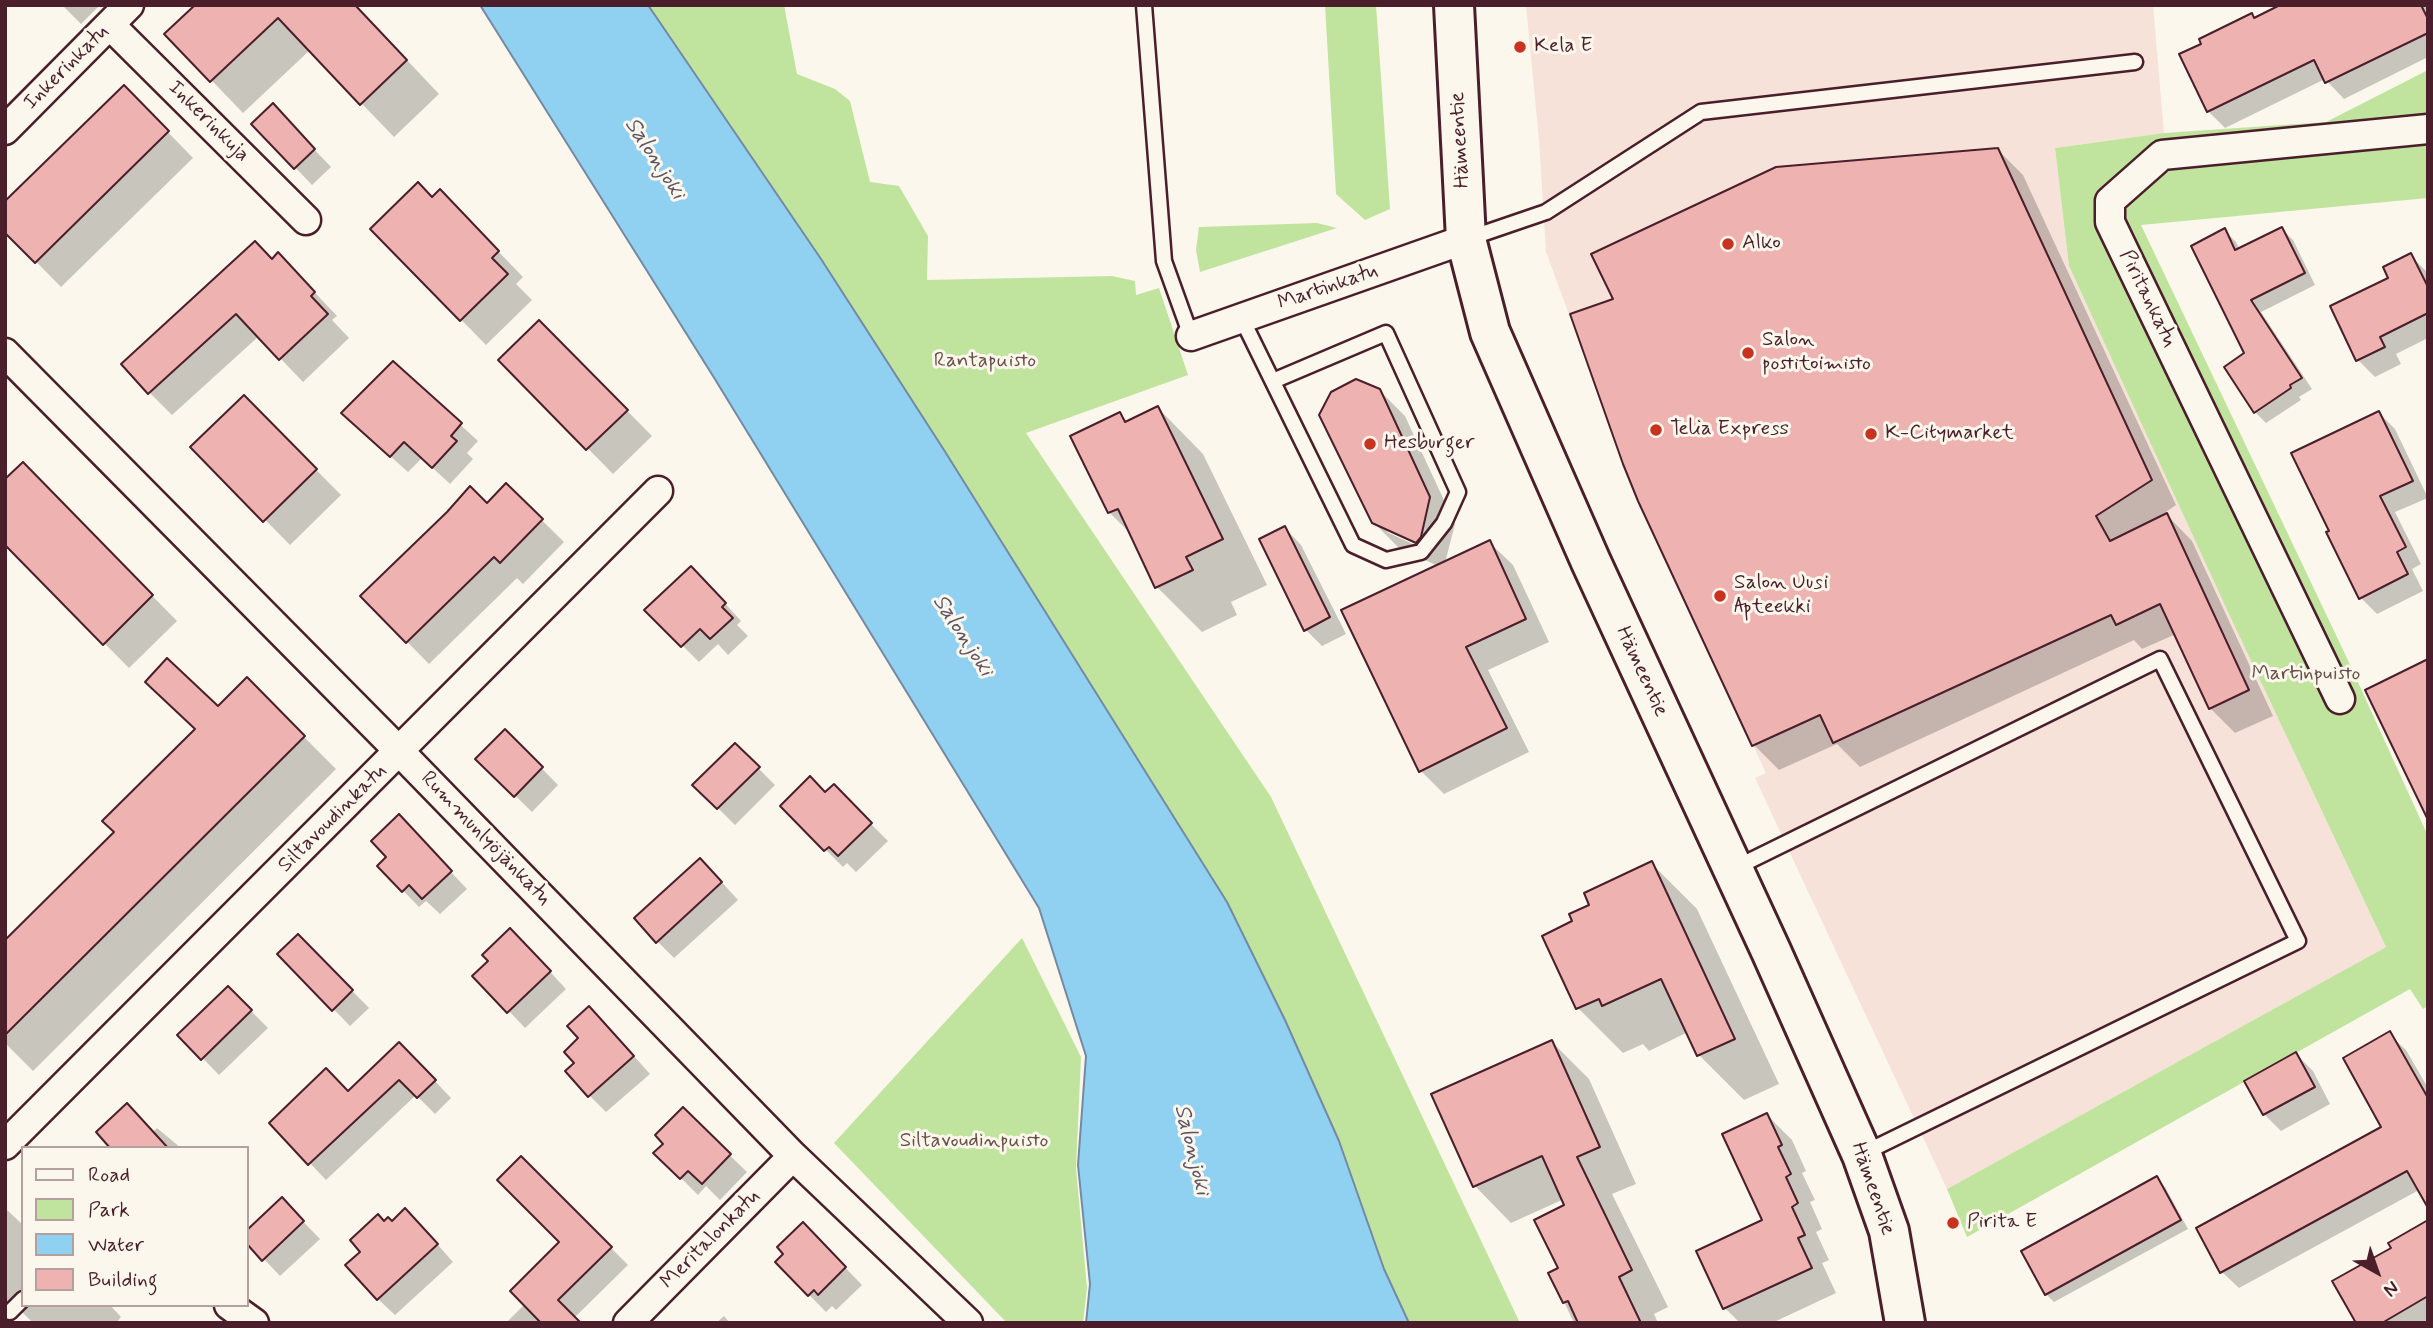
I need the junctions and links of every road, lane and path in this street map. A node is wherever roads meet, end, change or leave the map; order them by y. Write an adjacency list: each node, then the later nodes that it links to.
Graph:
1 (1144, 5): 10 (lane)
2 (1454, 5): 8 (main road, Hämeentie)
3 (120, 15): 6 (street, Inkerinkatu); 7 (street, Inkerinkuja)
4 (2135, 62): 8 (lane)
5 (2428, 129): 14 (street, Piritankatu)
6 (5, 130)
7 (306, 220)
8 (1466, 239): 9 (street, Martinkatu); 16 (main road, Hämeentie)
9 (1242, 319): 10 (street, Martinkatu); 12 (lane)
10 (1191, 336)
11 (5, 353): 15 (street, Rummunlyöjänkatu)
12 (1273, 381): 12 (lane)
13 (658, 491): 15 (street, Siltavoudinkatu)
14 (2340, 699)
15 (400, 752): 17 (street, Siltavoudinkatu); 19 (street, Rummunlyöjänkatu)
16 (1732, 869): 18 (main road, Hämeentie); 18 (lane)
17 (13, 1139)
18 (1862, 1155): 23 (main road, Hämeentie)
19 (793, 1156): 25 (street, Meritalonkatu); 26 (street, Rummunlyöjänkatu)
20 (21, 1301): 22 (lane)
21 (232, 1307): 24 (street)
22 (10, 1312)
23 (1899, 1322)
24 (254, 1323)
25 (628, 1323)
26 (968, 1323)

